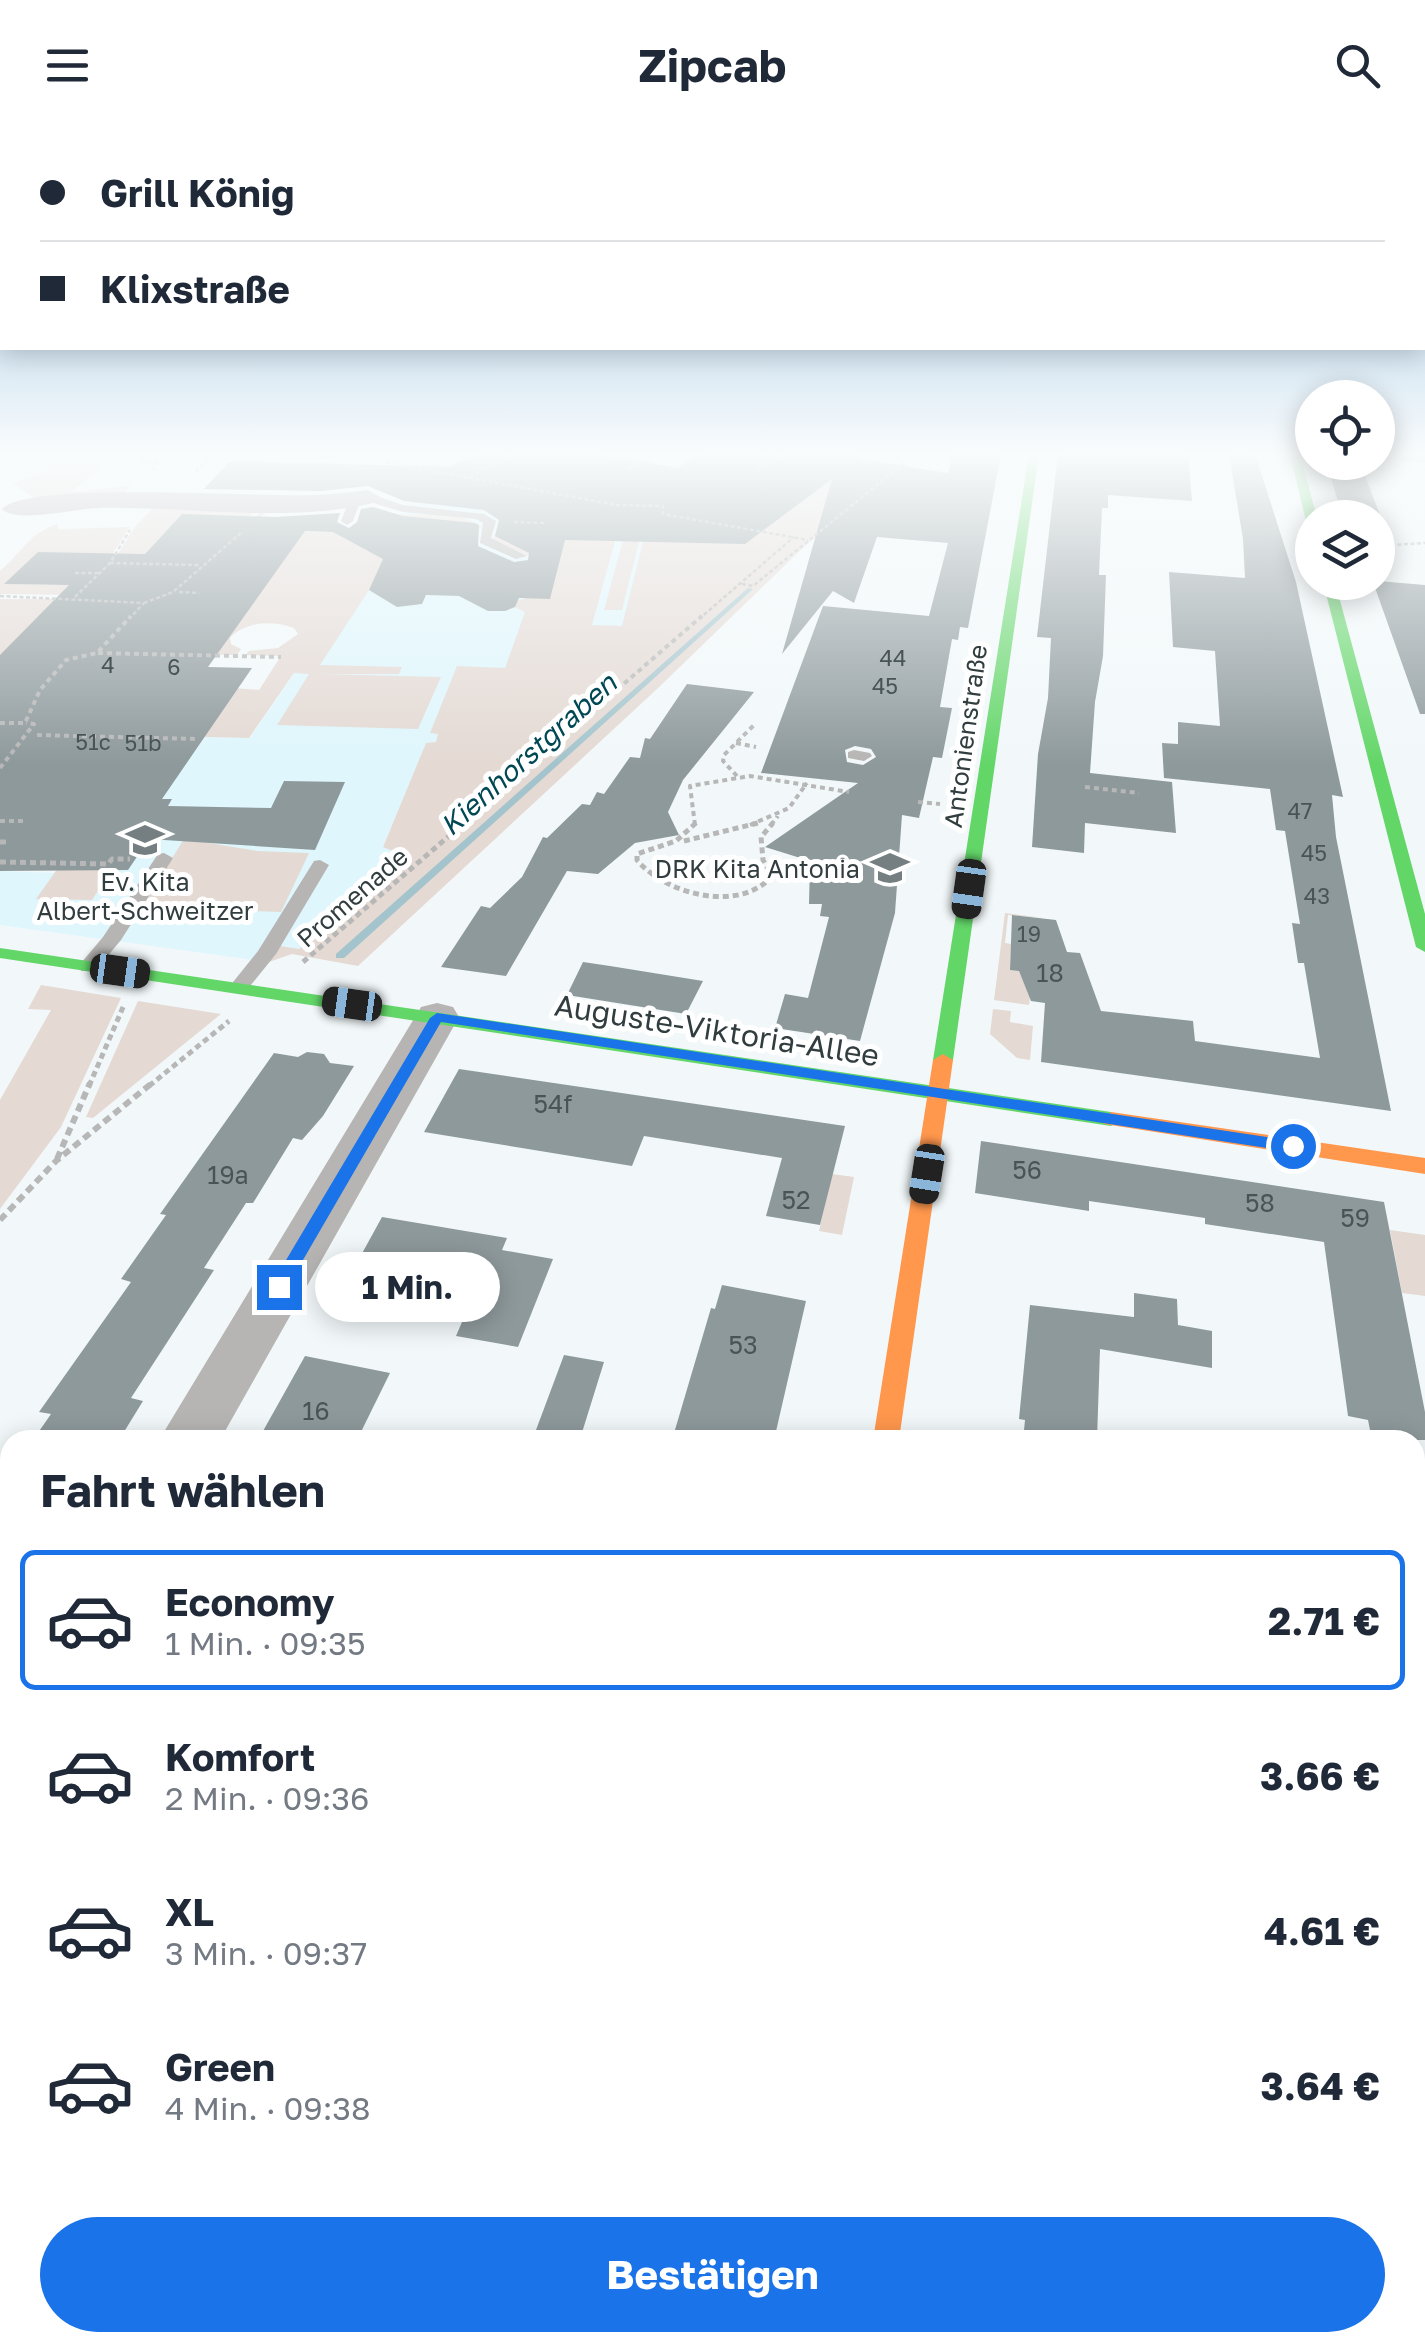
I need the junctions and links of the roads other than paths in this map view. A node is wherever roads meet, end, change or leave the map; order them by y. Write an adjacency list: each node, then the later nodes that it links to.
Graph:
1 (1019, 558): 10 (main road, Antonienstraße)
2 (1334, 600): 5 (main road)
3 (164, 858): 7 (lane)
4 (320, 865): 8 (lane)
5 (1425, 947)
6 (0, 953): 7 (main road, Auguste-Viktoria-Allee)
7 (88, 966): 8 (main road, Auguste-Viktoria-Allee)
8 (239, 987): 9 (main road, Auguste-Viktoria-Allee)
9 (437, 1018): 10 (main road, Auguste-Viktoria-Allee); 12 (street)
10 (939, 1094): 11 (main road, Auguste-Viktoria-Allee); 13 (main road, Antonienstraße)
11 (1425, 1166)
12 (196, 1430)
13 (888, 1430)

